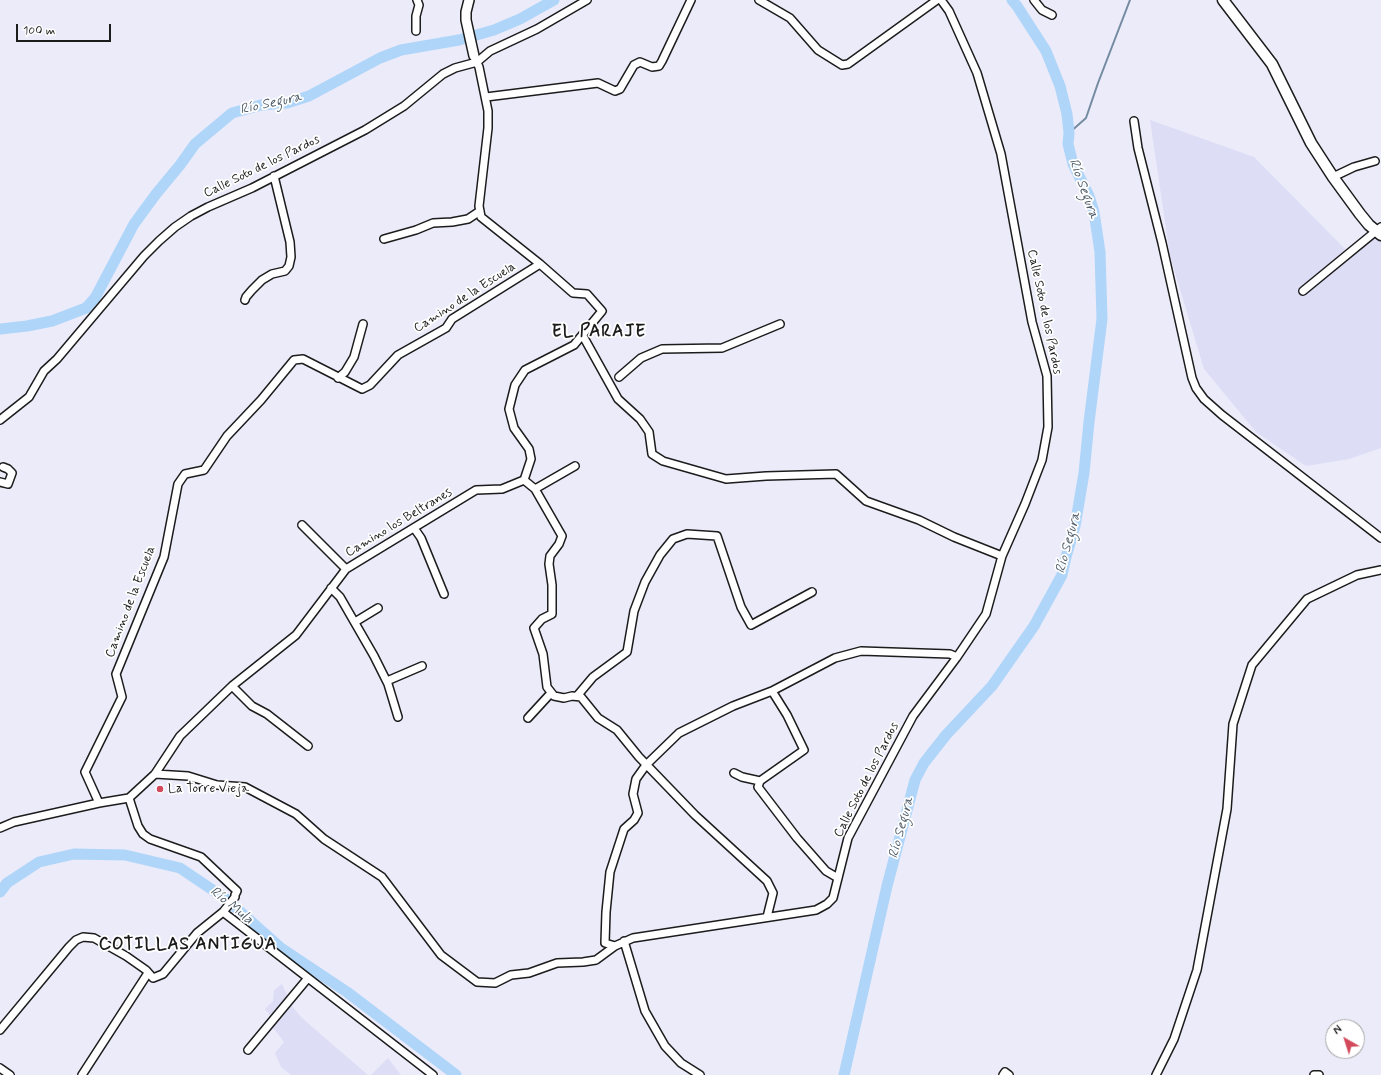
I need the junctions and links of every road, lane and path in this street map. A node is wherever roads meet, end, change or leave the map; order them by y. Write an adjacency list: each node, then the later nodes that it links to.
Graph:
1 (417, 0): 11 (street)
2 (469, 0): 12 (street)
3 (587, 0): 12 (street, Calle Soto de los Pardos)
4 (691, 0): 13 (street)
5 (759, 0): 6 (street)
6 (937, 0)
7 (941, 0): 38 (street, Calle Soto de los Pardos)
8 (1034, 0): 10 (street)
9 (1223, 0): 17 (main road)
10 (1052, 15)
11 (416, 31)
12 (476, 59): 13 (street); 16 (street, Calle Soto de los Pardos)
13 (486, 97): 18 (street)
14 (1134, 122): 37 (street)
15 (1374, 161): 17 (street)
16 (274, 176): 23 (street); 29 (street, Calle Soto de los Pardos)
17 (1333, 177): 19 (main road)
18 (480, 212): 20 (street); 21 (street)
19 (1379, 231): 22 (street)
20 (384, 239)
21 (540, 264): 26 (street); 28 (street, Camino de la Escuela)
22 (1303, 291)
23 (245, 300)
24 (363, 324): 28 (street)
25 (780, 324): 27 (street)
26 (583, 336): 32 (street); 38 (street)
27 (619, 377)
28 (338, 378): 61 (street, Camino de la Escuela)
29 (0, 420)
30 (575, 466): 34 (street)
31 (3, 467): 33 (street)
32 (524, 480): 34 (street); 36 (street, Camino los Beltranes)
33 (0, 482)
34 (535, 489): 51 (street)
35 (302, 525): 39 (street)
36 (414, 528): 39 (street, Camino los Beltranes); 43 (street)
37 (1381, 538)
38 (1002, 556): 46 (street, Calle Soto de los Pardos)
39 (346, 569): 41 (street, Camino los Beltranes)
40 (1381, 570): 79 (street)
41 (331, 588): 45 (street); 49 (street, Camino los Beltranes)
42 (812, 592): 52 (street)
43 (444, 594)
44 (378, 608): 45 (street)
45 (354, 622): 48 (street)
46 (957, 657): 50 (street); 63 (street, Calle Soto de los Pardos)
47 (422, 666): 48 (street)
48 (387, 681): 53 (street)
49 (232, 686): 55 (street); 58 (street, Camino los Beltranes)
50 (772, 691): 56 (street); 59 (street)
51 (551, 693): 52 (street); 54 (street)
52 (576, 696): 56 (street)
53 (398, 717)
54 (528, 718)
55 (308, 746)
56 (646, 765): 65 (street); 67 (street)
57 (734, 773): 59 (street)
58 (155, 774): 60 (street, Camino los Beltranes); 67 (street, Calle Soto de los Pardos)
59 (760, 781): 63 (street)
60 (130, 798): 61 (street); 64 (street)
61 (99, 803): 62 (street)
62 (0, 828)
63 (838, 878): 65 (street, Calle Soto de los Pardos)
64 (223, 912): 68 (street); 69 (street)
65 (767, 917): 66 (street, Calle Soto de los Pardos)
66 (624, 941): 67 (street, Calle Soto de los Pardos); 76 (street)
67 (615, 946)
68 (148, 973): 70 (street); 74 (street)
69 (308, 978): 71 (street); 75 (street)
70 (0, 1030)
71 (248, 1050)
72 (0, 1068): 73 (street)
73 (10, 1075)
74 (82, 1075)
75 (433, 1075)
76 (700, 1075)
77 (1003, 1075): 78 (street)
78 (1009, 1075)
79 (1156, 1075)
80 (1314, 1075): 81 (street)
81 (1320, 1075)

